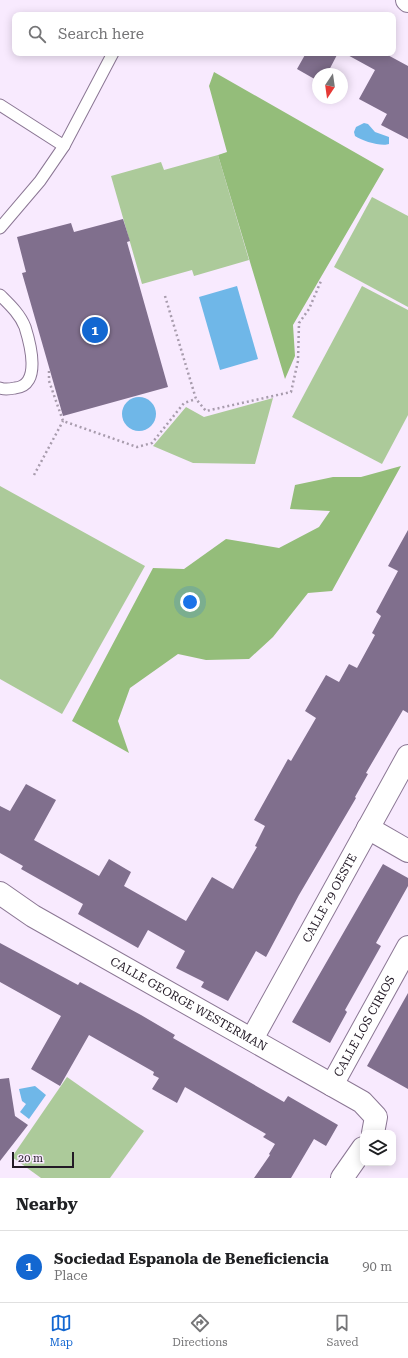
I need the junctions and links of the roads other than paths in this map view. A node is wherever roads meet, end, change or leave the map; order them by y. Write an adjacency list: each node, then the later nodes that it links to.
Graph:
1 (111, 56): 3 (lane)
2 (0, 105): 3 (lane)
3 (64, 146): 4 (lane)
4 (0, 228)
5 (0, 295): 6 (lane)
6 (0, 388)
7 (408, 756): 8 (street, CALLE 79 OESTE)
8 (368, 828): 9 (street); 12 (street, CALLE 79 OESTE)
9 (408, 850)
10 (0, 893): 12 (street, CALLE GEORGE WESTERMAN)
11 (408, 947): 13 (street, CALLE LOS CIRIOS)
12 (252, 1039): 13 (street, CALLE GEORGE WESTERMAN)
13 (332, 1085): 14 (street, CALLE GEORGE WESTERMAN)
14 (375, 1125)
15 (360, 1152): 16 (street)
16 (342, 1178)

